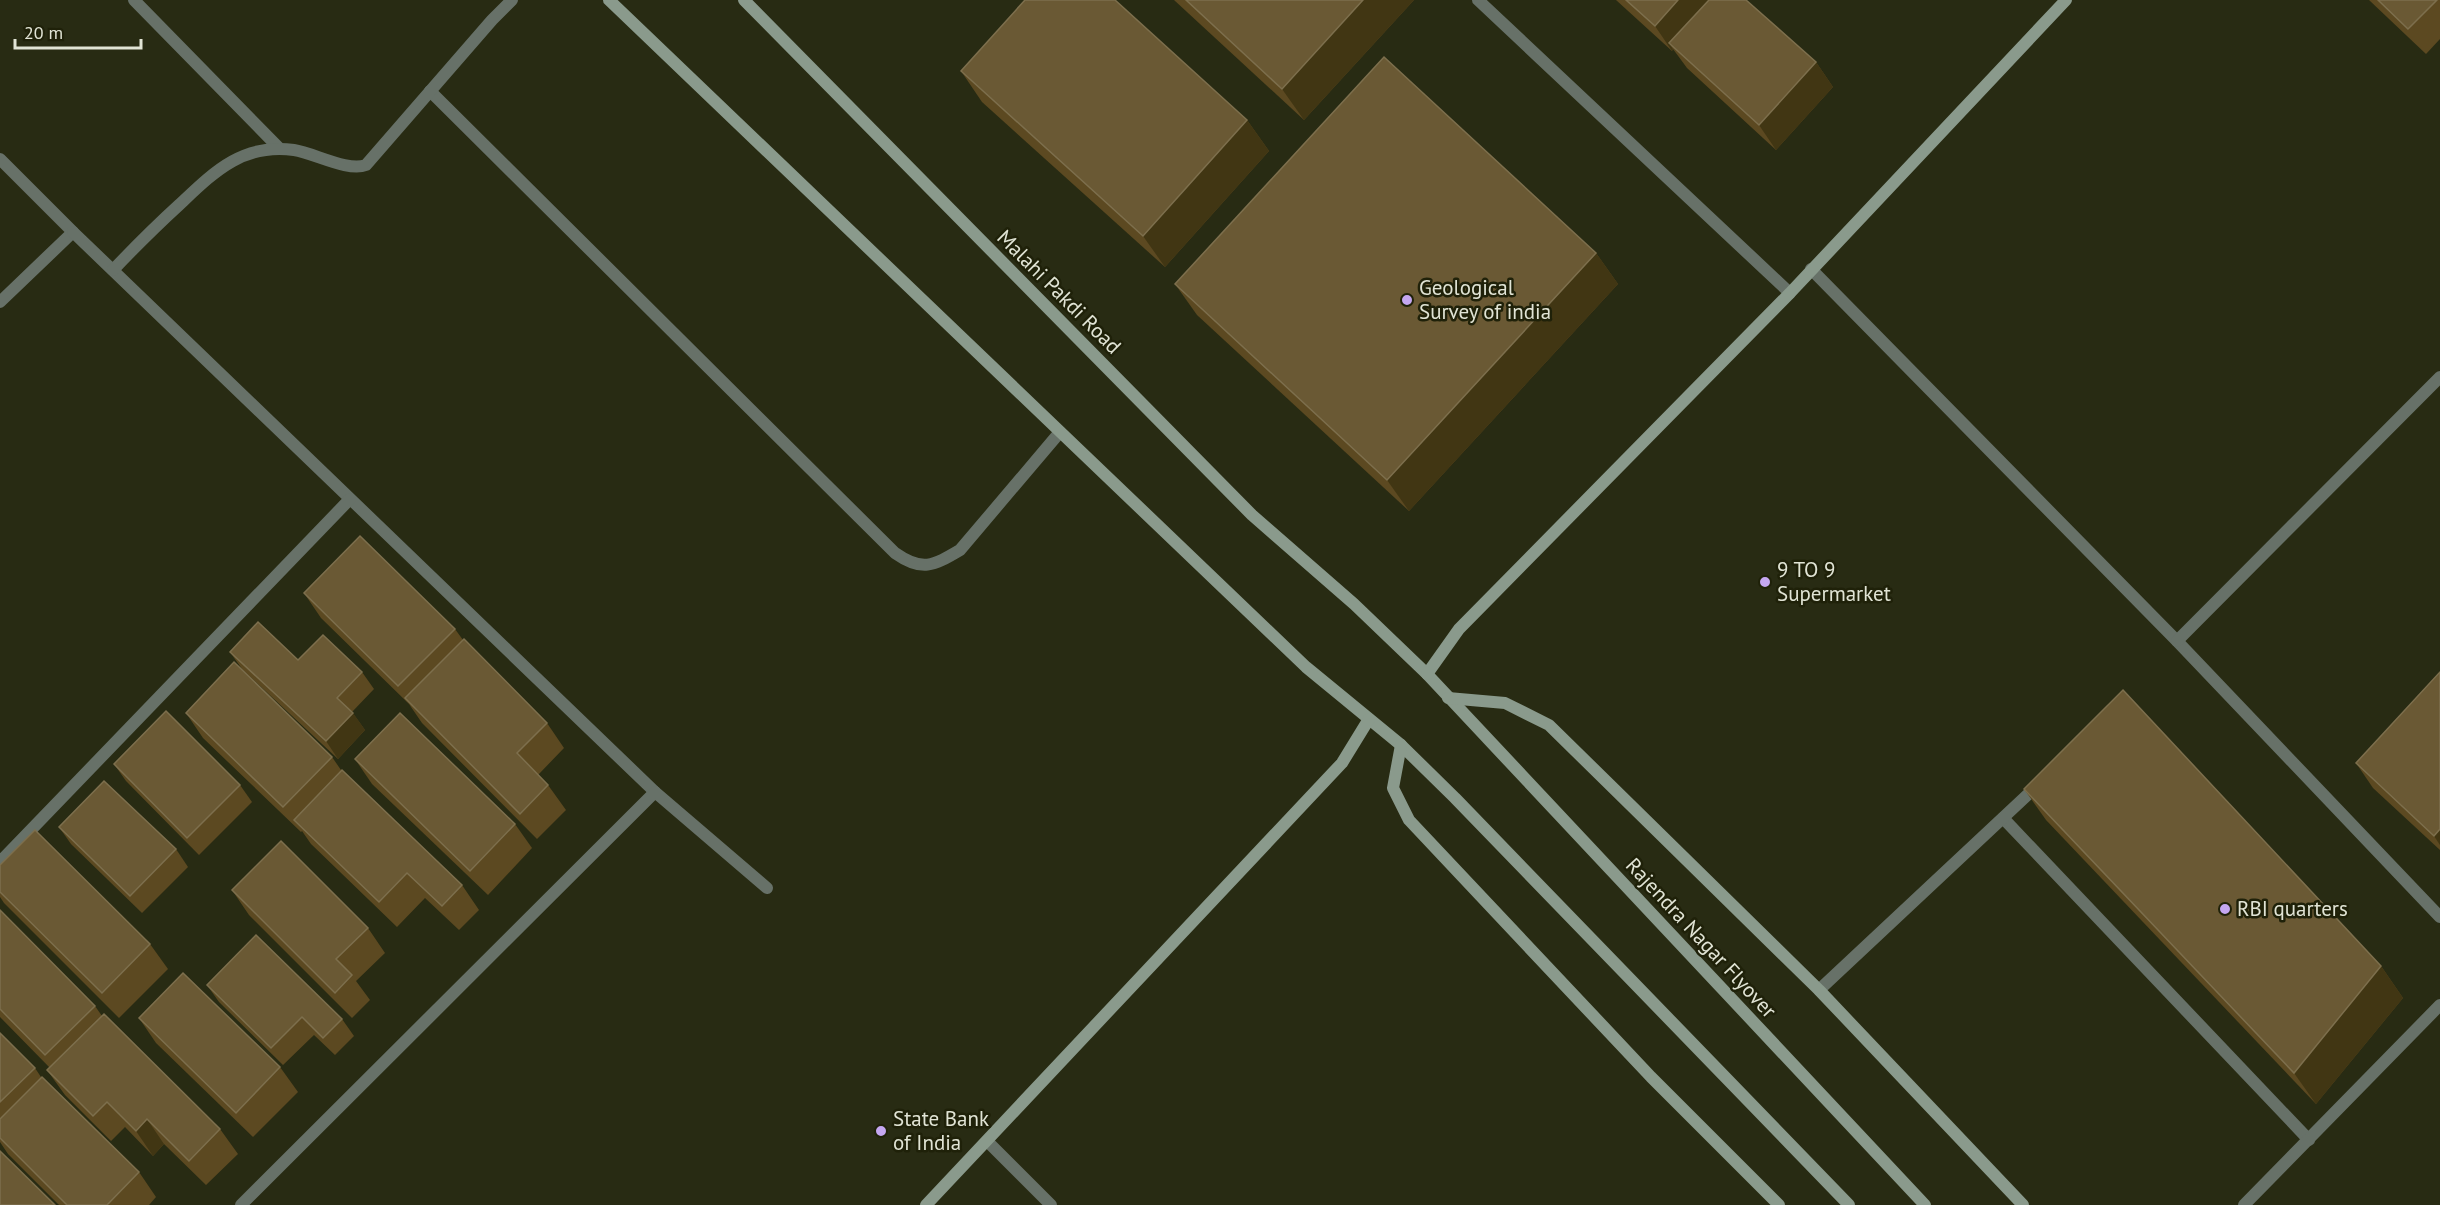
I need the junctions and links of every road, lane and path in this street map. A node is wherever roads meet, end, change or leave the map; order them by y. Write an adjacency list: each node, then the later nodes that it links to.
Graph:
1 (134, 0): 8 (street)
2 (512, 0): 7 (street)
3 (609, 0): 16 (main road)
4 (744, 0): 19 (main road, Malahi Pakdi Road)
5 (1478, 0): 13 (street)
6 (2066, 0): 11 (main road)
7 (430, 92): 8 (street); 16 (street)
8 (279, 148): 12 (street)
9 (0, 159): 10 (street)
10 (73, 232): 12 (street); 14 (street)
11 (1811, 269): 13 (main road); 18 (street)
12 (113, 270): 17 (street)
13 (1790, 293): 19 (main road)
14 (0, 302)
15 (2440, 377): 18 (street)
16 (1060, 432): 21 (main road)
17 (350, 499): 24 (street); 26 (street)
18 (2177, 641): 28 (street)
19 (1427, 674): 20 (main road, Rajendra Nagar Flyover)
20 (1449, 698): 29 (main road); 38 (main road, Rajendra Nagar Flyover)
21 (1369, 719): 22 (main road); 32 (main road)
22 (1401, 745): 36 (main road); 37 (main road)
23 (2051, 772): 25 (street)
24 (655, 792): 27 (street); 33 (street)
25 (2002, 818): 29 (street); 31 (street)
26 (0, 862)
27 (767, 888)
28 (2440, 917)
29 (1819, 990): 39 (main road)
30 (2440, 1005): 31 (street)
31 (2309, 1140): 40 (street)
32 (987, 1141): 34 (main road); 35 (street)
33 (241, 1205)
34 (926, 1205)
35 (1051, 1205)
36 (1779, 1205)
37 (1849, 1205)
38 (1925, 1205)
39 (2022, 1205)
40 (2244, 1205)

